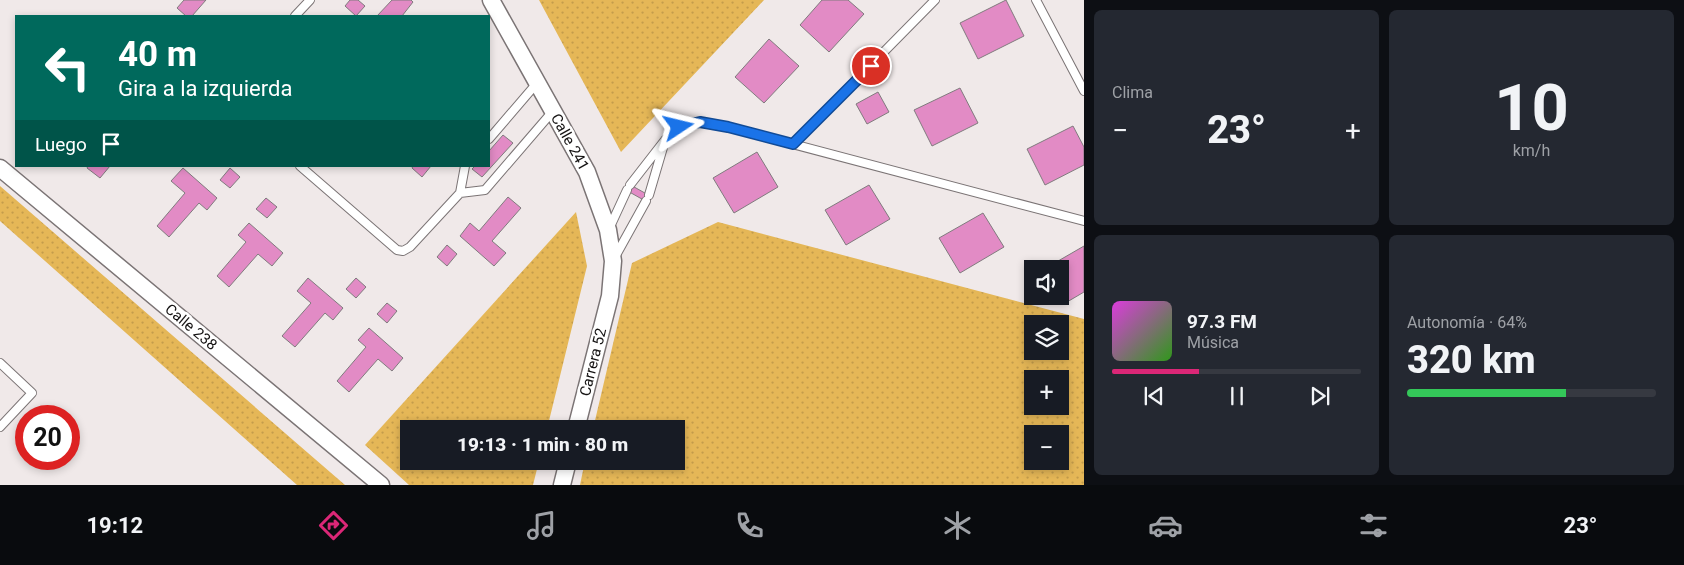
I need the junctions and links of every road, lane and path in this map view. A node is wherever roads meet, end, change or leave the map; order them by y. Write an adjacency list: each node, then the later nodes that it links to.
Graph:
1 (310, 0): 5 (lane)
2 (491, 0): 6 (street, Calle 241)
3 (935, 0): 11 (lane)
4 (1036, 0): 7 (lane)
5 (296, 15)
6 (537, 84): 8 (street, Calle 241); 9 (lane)
7 (1084, 91)
8 (553, 111): 15 (lane); 17 (street, Calle 241)
9 (490, 138)
10 (665, 140): 11 (lane); 17 (lane); 18 (lane)
11 (793, 144): 16 (lane)
12 (301, 167): 15 (lane)
13 (465, 167): 15 (lane)
14 (0, 168): 24 (street, Calle 238)
15 (460, 192)
16 (1084, 220)
17 (608, 230): 18 (street, Calle 241)
18 (613, 261): 19 (street, Calle 241)
19 (610, 296): 21 (street, Carrera 52)
20 (0, 363): 22 (lane)
21 (578, 420)
22 (0, 427)
23 (566, 470): 25 (street)
24 (381, 485)
25 (562, 485)

